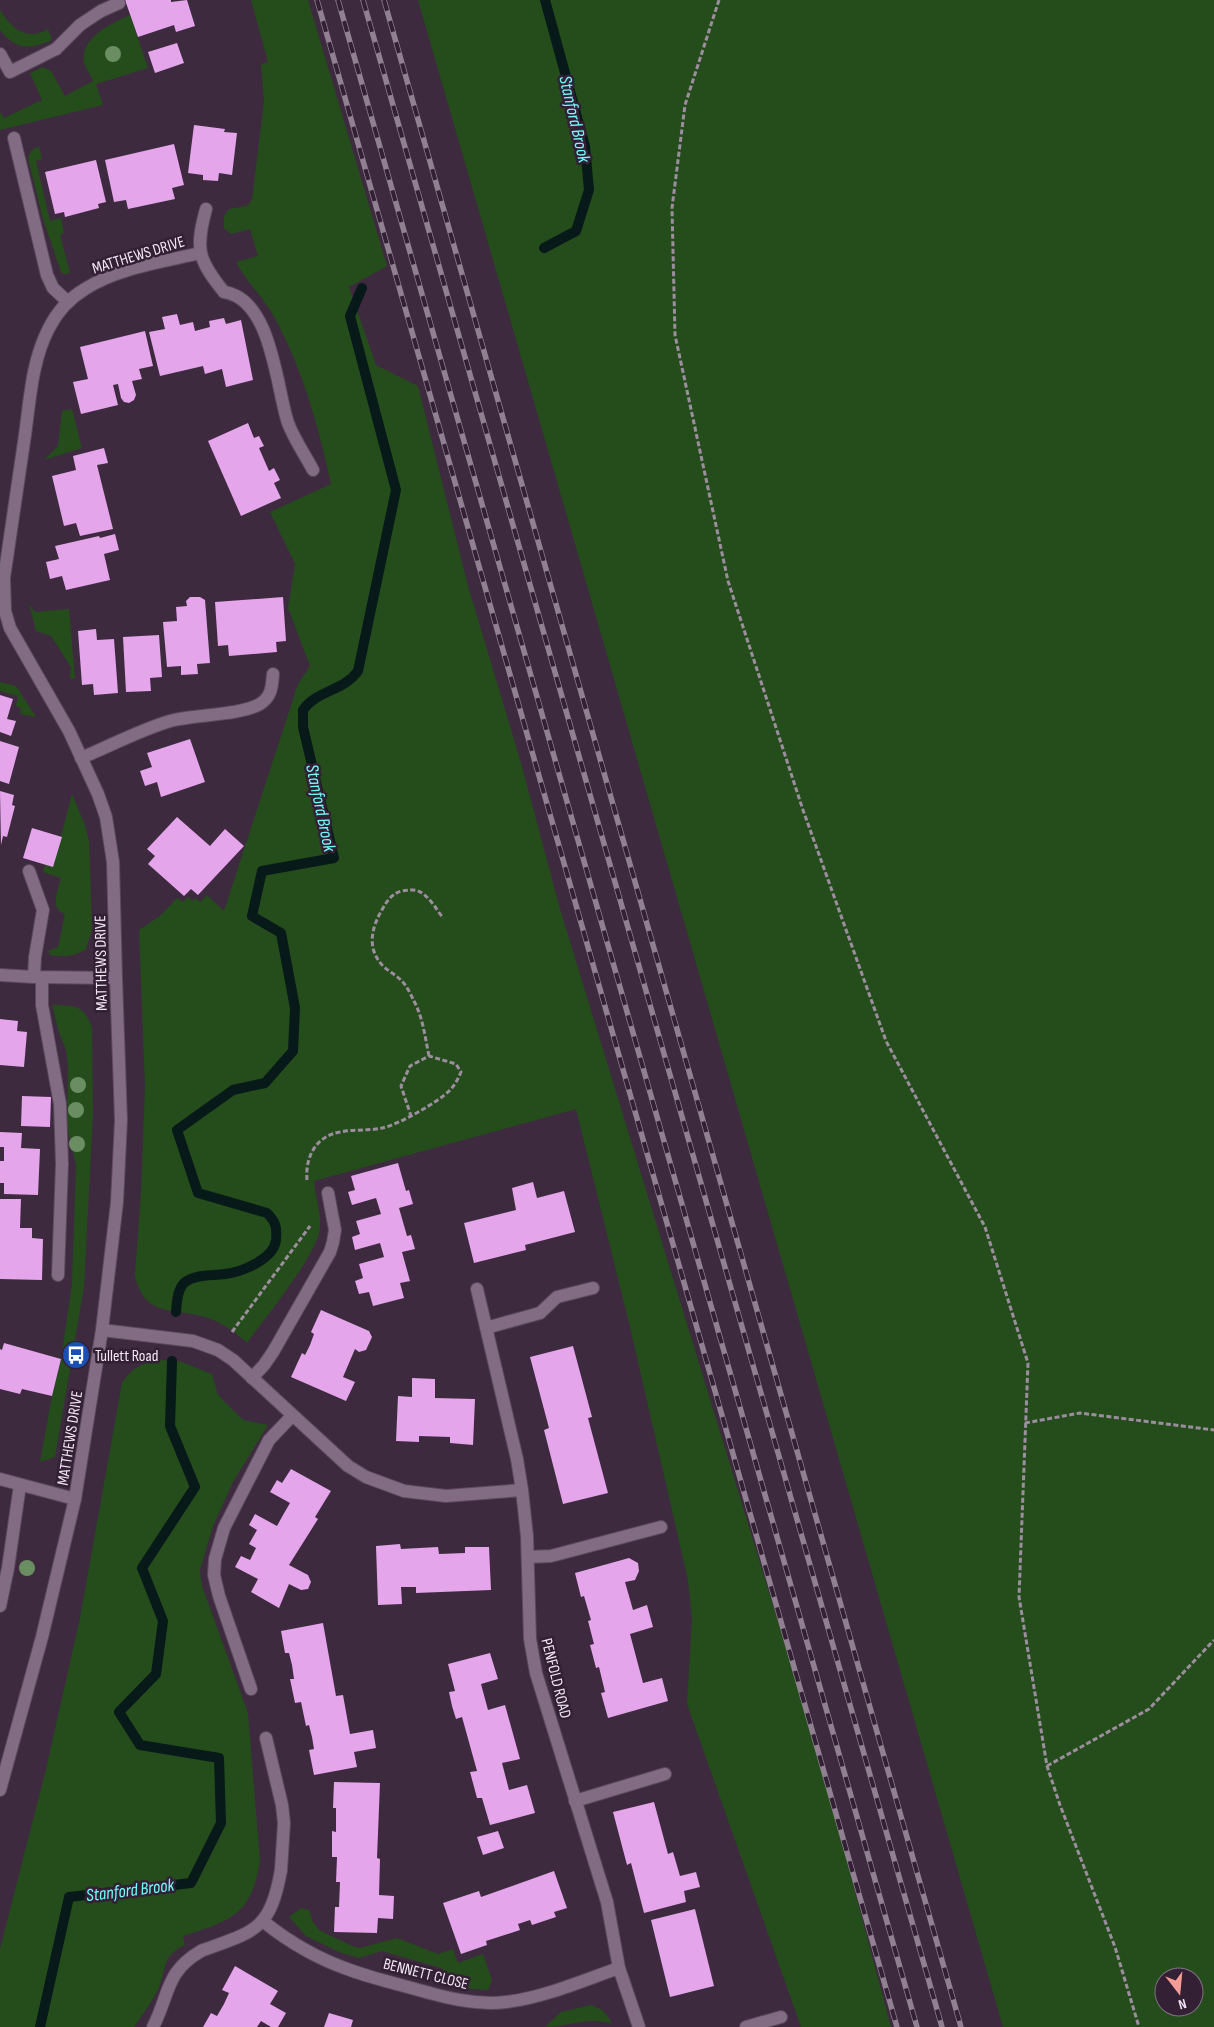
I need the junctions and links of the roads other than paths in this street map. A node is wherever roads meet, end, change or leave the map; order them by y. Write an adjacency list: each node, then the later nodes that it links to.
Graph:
1 (120, 3): 3 (street)
2 (0, 54): 3 (street)
3 (5, 74)
4 (14, 138): 7 (street)
5 (206, 209): 6 (street, MATTHEWS DRIVE)
6 (200, 253): 7 (street, MATTHEWS DRIVE); 8 (street, MATTHEWS DRIVE)
7 (68, 302): 9 (street, MATTHEWS DRIVE)
8 (314, 470)
9 (3, 612): 11 (street, MATTHEWS DRIVE)
10 (273, 674): 11 (street)
11 (81, 758): 15 (street, MATTHEWS DRIVE)
12 (29, 871): 14 (street)
13 (0, 975): 14 (street)
14 (38, 978): 15 (street); 17 (street)
15 (116, 978): 21 (street, MATTHEWS DRIVE)
16 (328, 1193): 22 (street)
17 (58, 1274)
18 (592, 1288): 20 (street)
19 (477, 1289): 20 (street, PENFOLD ROAD)
20 (486, 1328): 26 (street, PENFOLD ROAD)
21 (102, 1330): 22 (street); 27 (street, MATTHEWS DRIVE)
22 (252, 1378): 23 (street)
23 (292, 1416): 26 (street); 31 (street)
24 (0, 1479): 25 (street)
25 (20, 1485): 27 (street); 30 (street)
26 (522, 1490): 29 (street, PENFOLD ROAD)
27 (75, 1499): 34 (street, MATTHEWS DRIVE)
28 (661, 1527): 29 (street)
29 (528, 1557): 35 (street, PENFOLD ROAD)
30 (0, 1606)
31 (251, 1689)
32 (266, 1738): 36 (street)
33 (665, 1774): 35 (street)
34 (0, 1790)
35 (575, 1801): 37 (street, PENFOLD ROAD)
36 (264, 1922): 37 (street, BENNETT CLOSE); 39 (street)
37 (619, 1968): 40 (street, PENFOLD ROAD)
38 (780, 2017): 41 (street)
39 (153, 2027)
40 (639, 2027)
41 (746, 2027)

